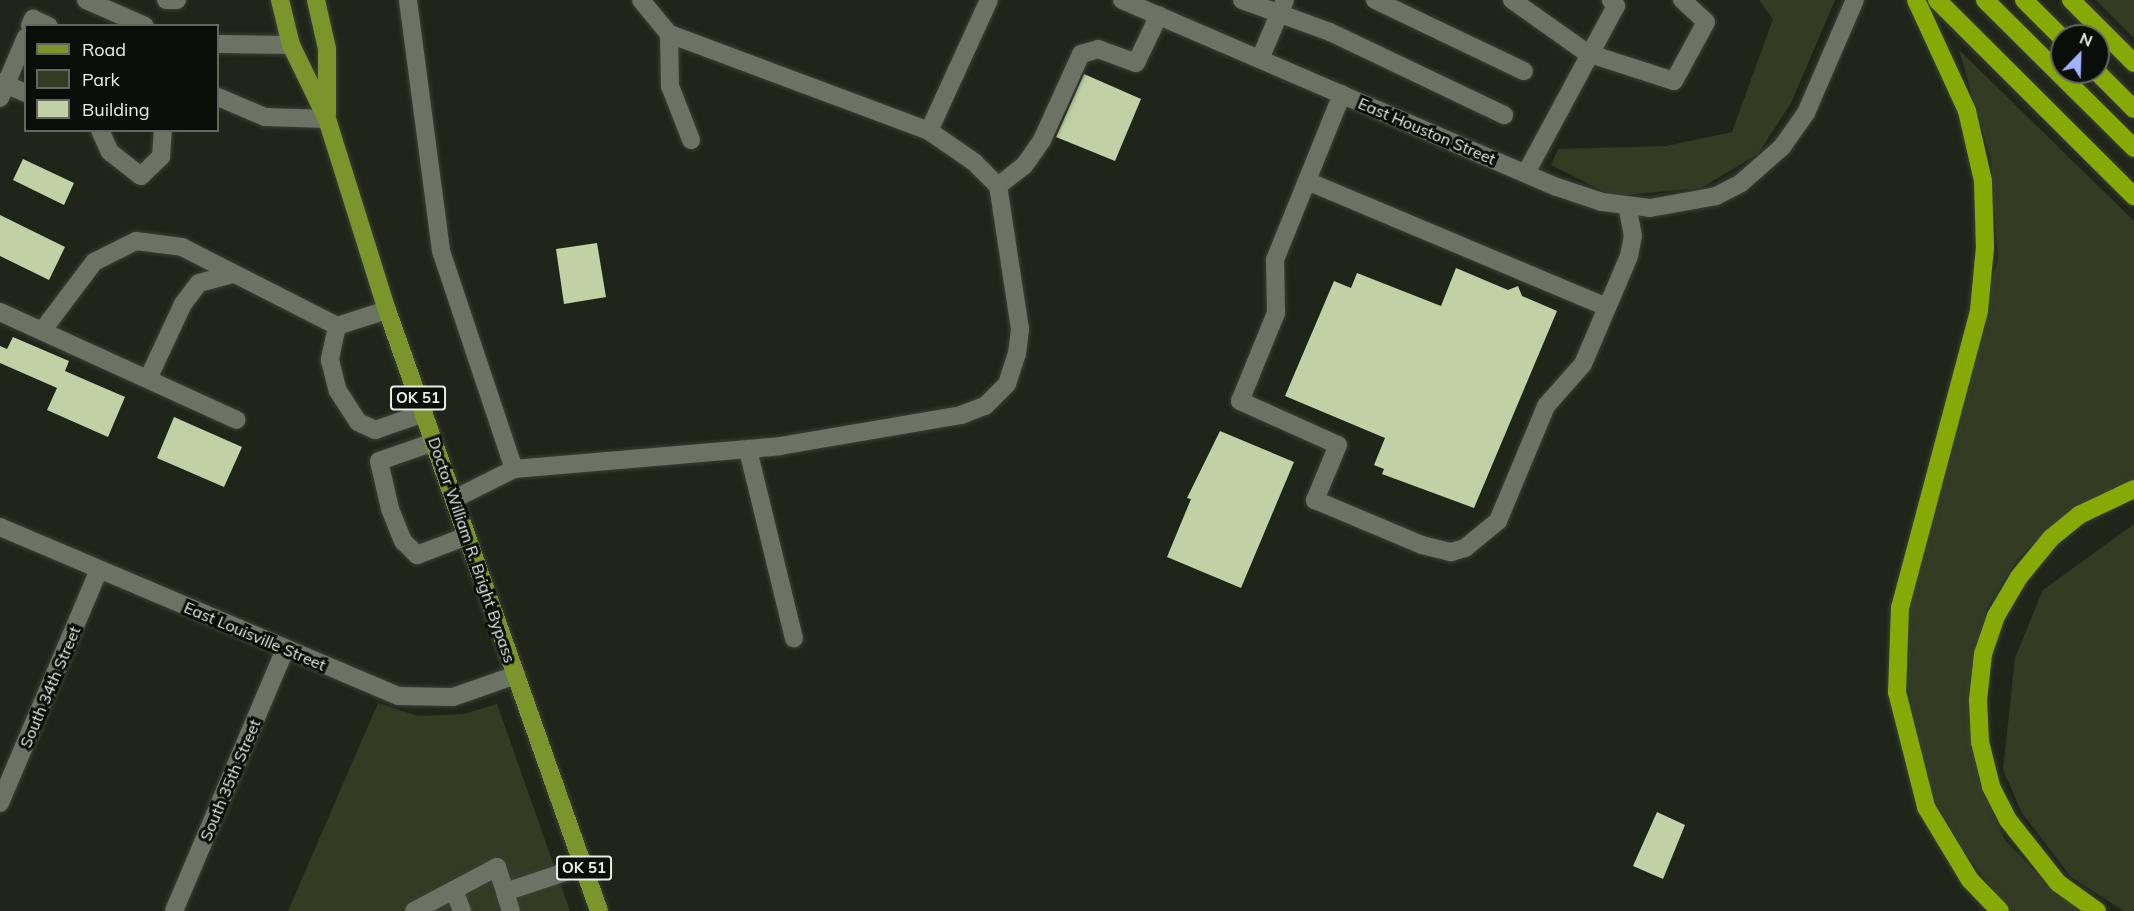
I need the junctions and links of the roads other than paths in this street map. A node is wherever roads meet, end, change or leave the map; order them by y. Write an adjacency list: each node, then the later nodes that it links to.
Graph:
1 (86, 0): 23 (street)
2 (166, 0): 3 (street)
3 (177, 0)
4 (280, 0): 28 (main road, Doctor William R. Bright Bypass / OK 51)
5 (408, 0): 62 (street)
6 (641, 0): 25 (street)
7 (989, 0): 41 (street)
8 (1122, 0): 22 (street, East Houston Street)
9 (1242, 0): 21 (street)
10 (1375, 0): 32 (street)
11 (1512, 0): 29 (street)
12 (1682, 0): 29 (street)
13 (1855, 0): 50 (street, East Houston Street)
14 (1916, 0): 80 (highway)
15 (1937, 0): 49 (highway)
16 (1985, 0): 45 (highway)
17 (2024, 0): 24 (highway)
18 (2071, 0): 31 (highway)
19 (1616, 2): 29 (street)
20 (316, 4): 40 (main road, Doctor William R. Bright Bypass / OK 51)
21 (1282, 7): 30 (street); 39 (street)
22 (1159, 15): 30 (street, East Houston Street); 48 (street)
23 (140, 24)
24 (2050, 26)
25 (669, 34): 41 (street); 44 (street)
26 (24, 41): 34 (street)
27 (219, 44): 28 (street)
28 (291, 45): 40 (main road, Doctor William R. Bright Bypass / OK 51)
29 (1587, 53): 46 (street)
30 (1260, 59): 36 (street, East Houston Street)
31 (2134, 63)
32 (1524, 71)
33 (2109, 84): 38 (highway)
34 (2, 88): 35 (street)
35 (24, 93)
36 (1342, 94): 46 (street, East Houston Street); 47 (street)
37 (219, 97): 40 (street)
38 (2134, 109)
39 (1504, 115)
40 (327, 119): 53 (main road, Doctor William R. Bright Bypass / OK 51)
41 (929, 131): 48 (street)
42 (101, 132): 43 (street)
43 (163, 132)
44 (691, 140)
45 (2134, 148)
46 (1526, 173): 50 (street, East Houston Street)
47 (1307, 181): 52 (street); 52 (street)
48 (998, 186): 61 (street)
49 (2134, 196)
50 (1627, 206): 52 (street)
51 (233, 274): 55 (street); 56 (street); 57 (street)
52 (1607, 307)
53 (387, 310): 55 (street); 58 (main road, Doctor William R. Bright Bypass / OK 51)
54 (0, 312): 56 (street)
55 (337, 326): 58 (street)
56 (42, 331): 57 (street)
57 (148, 379): 59 (street)
58 (424, 413): 60 (main road, Doctor William R. Bright Bypass / OK 51)
59 (237, 420)
60 (434, 442): 64 (main road, Doctor William R. Bright Bypass / OK 51); 66 (street)
61 (748, 450): 62 (street); 68 (street)
62 (514, 469): 64 (street)
63 (2134, 489): 81 (highway)
64 (454, 499): 66 (main road, Doctor William R. Bright Bypass / OK 51)
65 (0, 527): 67 (street, East Louisville Street)
66 (467, 536): 70 (main road, Doctor William R. Bright Bypass / OK 51)
67 (99, 570): 69 (street, East Louisville Street); 71 (street, South 34th Street)
68 (794, 638)
69 (285, 649): 70 (street, East Louisville Street); 75 (street, South 35th Street)
70 (516, 675): 72 (main road, Doctor William R. Bright Bypass / OK 51)
71 (0, 803)
72 (583, 866): 74 (street); 79 (main road, Doctor William R. Bright Bypass / OK 51)
73 (454, 890): 74 (street); 76 (street); 77 (street)
74 (505, 892): 78 (street)
75 (174, 911)
76 (414, 911)
77 (462, 911)
78 (511, 911)
79 (598, 911)
80 (2000, 911)
81 (2097, 911)

